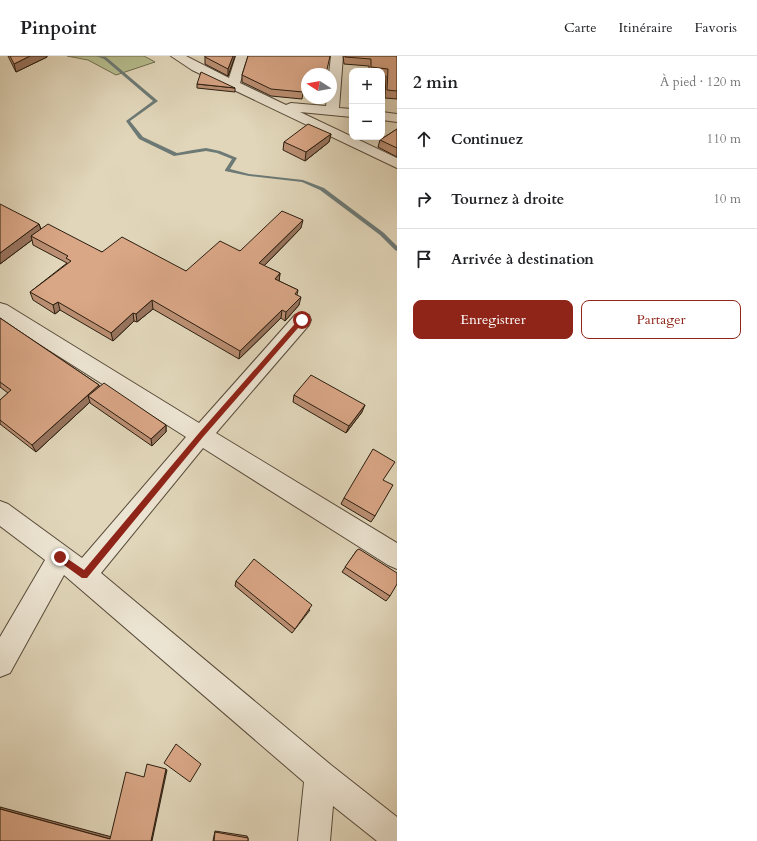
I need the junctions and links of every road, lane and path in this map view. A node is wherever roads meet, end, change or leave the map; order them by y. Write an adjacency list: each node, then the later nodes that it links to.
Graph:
1 (177, 56): 4 (street)
2 (242, 56): 4 (street)
3 (337, 56): 6 (street)
4 (233, 85): 5 (street)
5 (276, 106): 6 (street); 10 (street)
6 (332, 112): 7 (street)
7 (349, 114)
8 (385, 116): 9 (street)
9 (397, 118)
10 (397, 164)
11 (0, 310): 13 (street)
12 (302, 320): 13 (street)
13 (201, 435): 16 (street); 17 (street)
14 (0, 512): 15 (street)
15 (60, 557): 17 (street); 18 (street)
16 (397, 557)
17 (84, 575): 19 (street)
18 (0, 664)
19 (320, 776): 20 (street); 21 (street)
20 (397, 837)
21 (314, 841)

